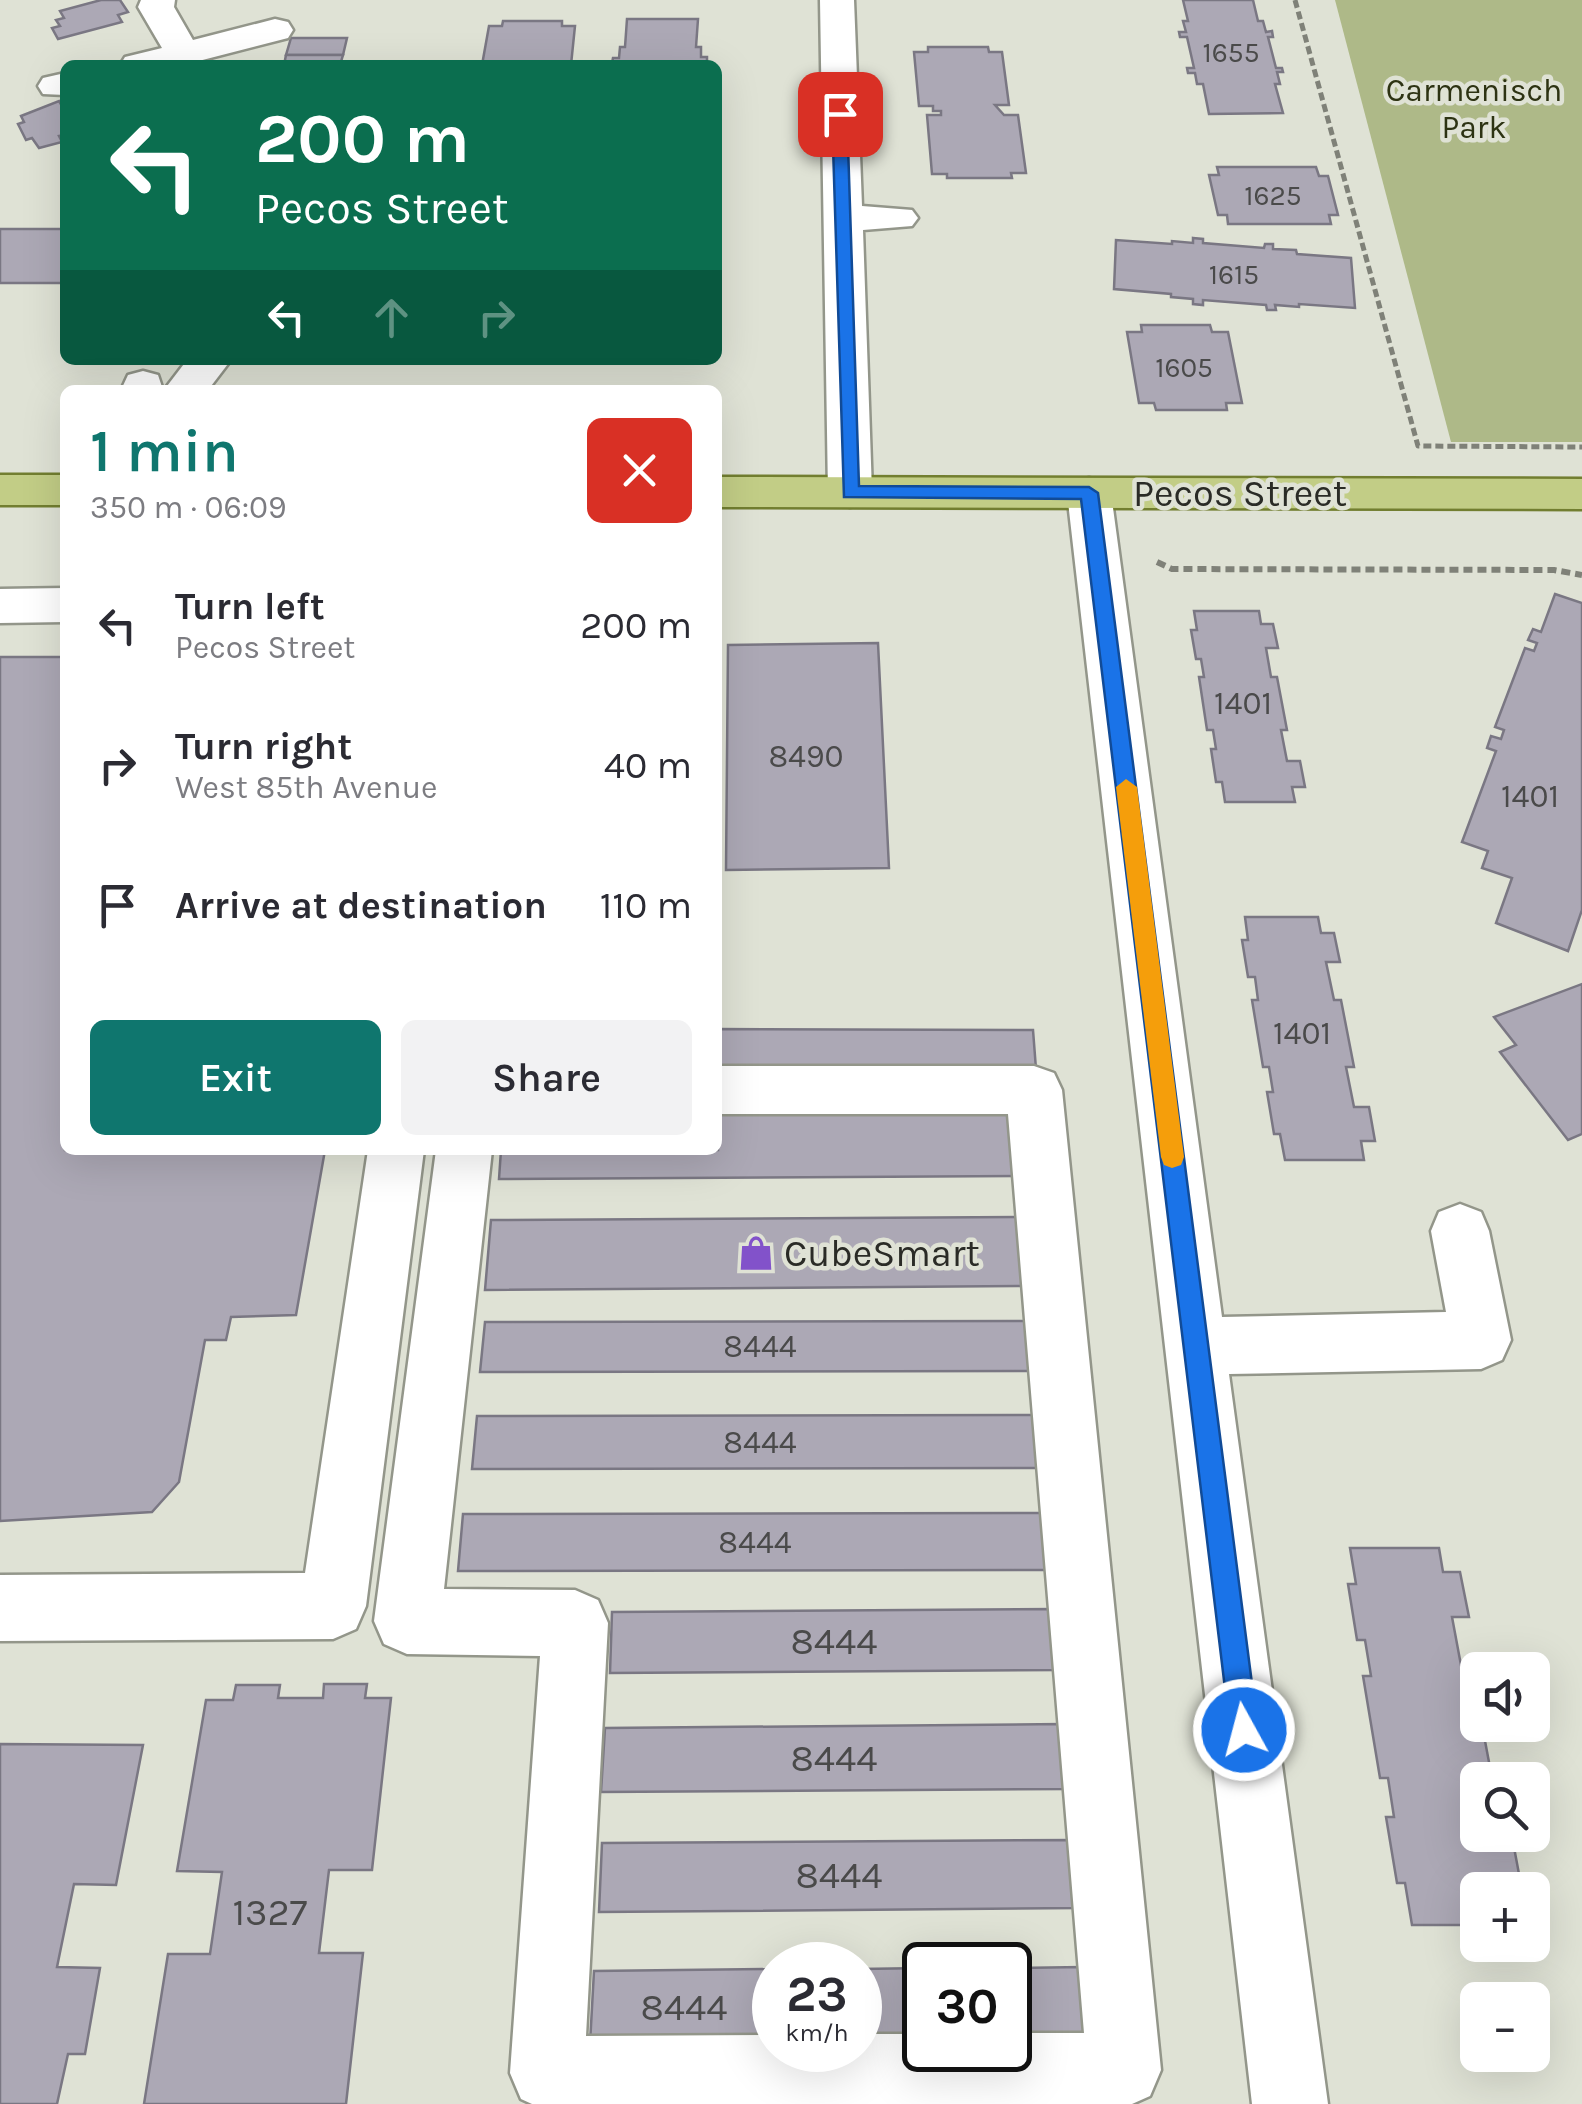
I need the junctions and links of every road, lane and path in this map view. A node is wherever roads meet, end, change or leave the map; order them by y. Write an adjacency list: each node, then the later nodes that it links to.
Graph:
1 (158, 0): 5 (street)
2 (837, 0): 8 (street)
3 (1295, 0): 12 (path)
4 (278, 15): 5 (street); 7 (street)
5 (183, 54): 6 (street)
6 (158, 60)
7 (267, 60)
8 (843, 218): 9 (street); 16 (street)
9 (898, 218)
10 (206, 365): 11 (street)
11 (189, 385)
12 (1582, 446)
13 (0, 490): 14 (main road)
14 (60, 490)
15 (722, 492): 16 (main road, Pecos Street)
16 (850, 492): 17 (main road, Pecos Street)
17 (1089, 493): 18 (main road, Pecos Street); 27 (street)
18 (1582, 494)
19 (1156, 562): 20 (path)
20 (1582, 576)
21 (60, 605): 22 (street)
22 (0, 606)
23 (722, 1090): 25 (street)
24 (395, 1155): 28 (street)
25 (463, 1155)
26 (1460, 1231): 27 (street)
27 (1196, 1346): 29 (street)
28 (0, 1608)
29 (1290, 2104)

